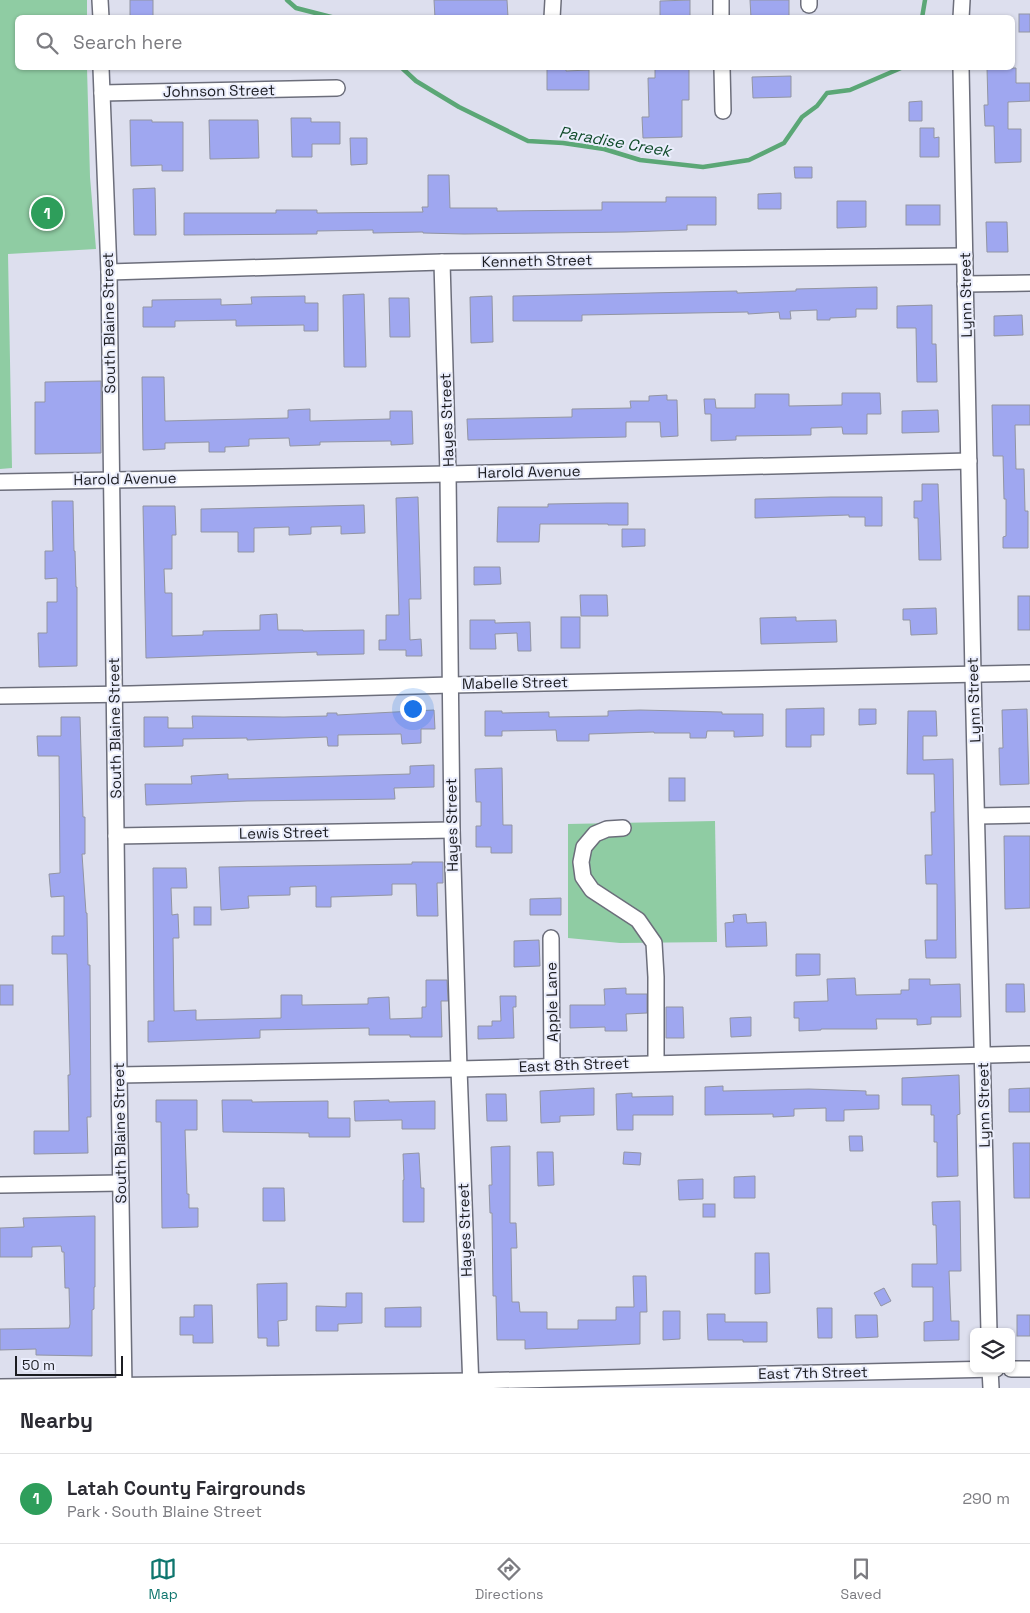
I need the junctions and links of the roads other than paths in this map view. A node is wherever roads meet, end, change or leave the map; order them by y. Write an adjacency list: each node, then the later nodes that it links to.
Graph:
1 (100, 0): 5 (street)
2 (553, 0): 6 (street)
3 (721, 0): 7 (street)
4 (962, 0): 8 (street)
5 (100, 15)
6 (552, 15)
7 (721, 15)
8 (961, 15)
9 (101, 70): 13 (street, South Blaine Street)
10 (722, 70): 14 (street)
11 (961, 70): 15 (street, Lynn Street)
12 (337, 88): 13 (street, Johnson Street)
13 (102, 93): 17 (street, South Blaine Street)
14 (722, 111)
15 (965, 256): 16 (street, Kenneth Street); 19 (street, Lynn Street)
16 (442, 262): 17 (street, Kenneth Street); 21 (street, Hayes Street)
17 (109, 272): 22 (street, South Blaine Street)
18 (1030, 283): 19 (street)
19 (965, 284): 20 (street, Lynn Street)
20 (969, 461): 21 (street, Harold Avenue); 25 (street, Lynn Street)
21 (448, 474): 22 (street, Harold Avenue); 26 (street, Hayes Street)
22 (112, 479): 23 (street, Harold Avenue); 27 (street, South Blaine Street)
23 (0, 482)
24 (1030, 673): 25 (street, Mabelle Street)
25 (973, 674): 26 (street, Mabelle Street); 30 (street, Lynn Street)
26 (451, 685): 27 (street, Mabelle Street); 32 (street, Hayes Street)
27 (114, 694): 28 (street, Mabelle Street); 33 (street, South Blaine Street)
28 (0, 696)
29 (1030, 814): 30 (street)
30 (977, 816): 36 (street, Lynn Street)
31 (623, 828): 37 (street)
32 (452, 830): 33 (street, Lewis Street); 39 (street, Hayes Street)
33 (116, 836): 40 (street, South Blaine Street)
34 (551, 938): 38 (street, Apple Lane)
35 (1030, 1054): 36 (street, East 8th Street)
36 (982, 1055): 37 (street, East 8th Street); 43 (street, Lynn Street)
37 (656, 1063): 38 (street, East 8th Street)
38 (552, 1065): 39 (street, East 8th Street)
39 (459, 1069): 40 (street, East 8th Street); 48 (street, Hayes Street)
40 (119, 1075): 41 (street, South Blaine Street)
41 (121, 1183): 42 (street); 49 (street, South Blaine Street)
42 (0, 1185)
43 (989, 1328)
44 (1015, 1369): 45 (street)
45 (1030, 1369)
46 (970, 1370): 48 (street, East 7th Street)
47 (990, 1373): 52 (street)
48 (471, 1385): 50 (street, East 7th Street)
49 (124, 1386): 50 (street, East 7th Street); 51 (street, East 7th Street)
50 (282, 1386)
51 (0, 1387)
52 (991, 1388)

